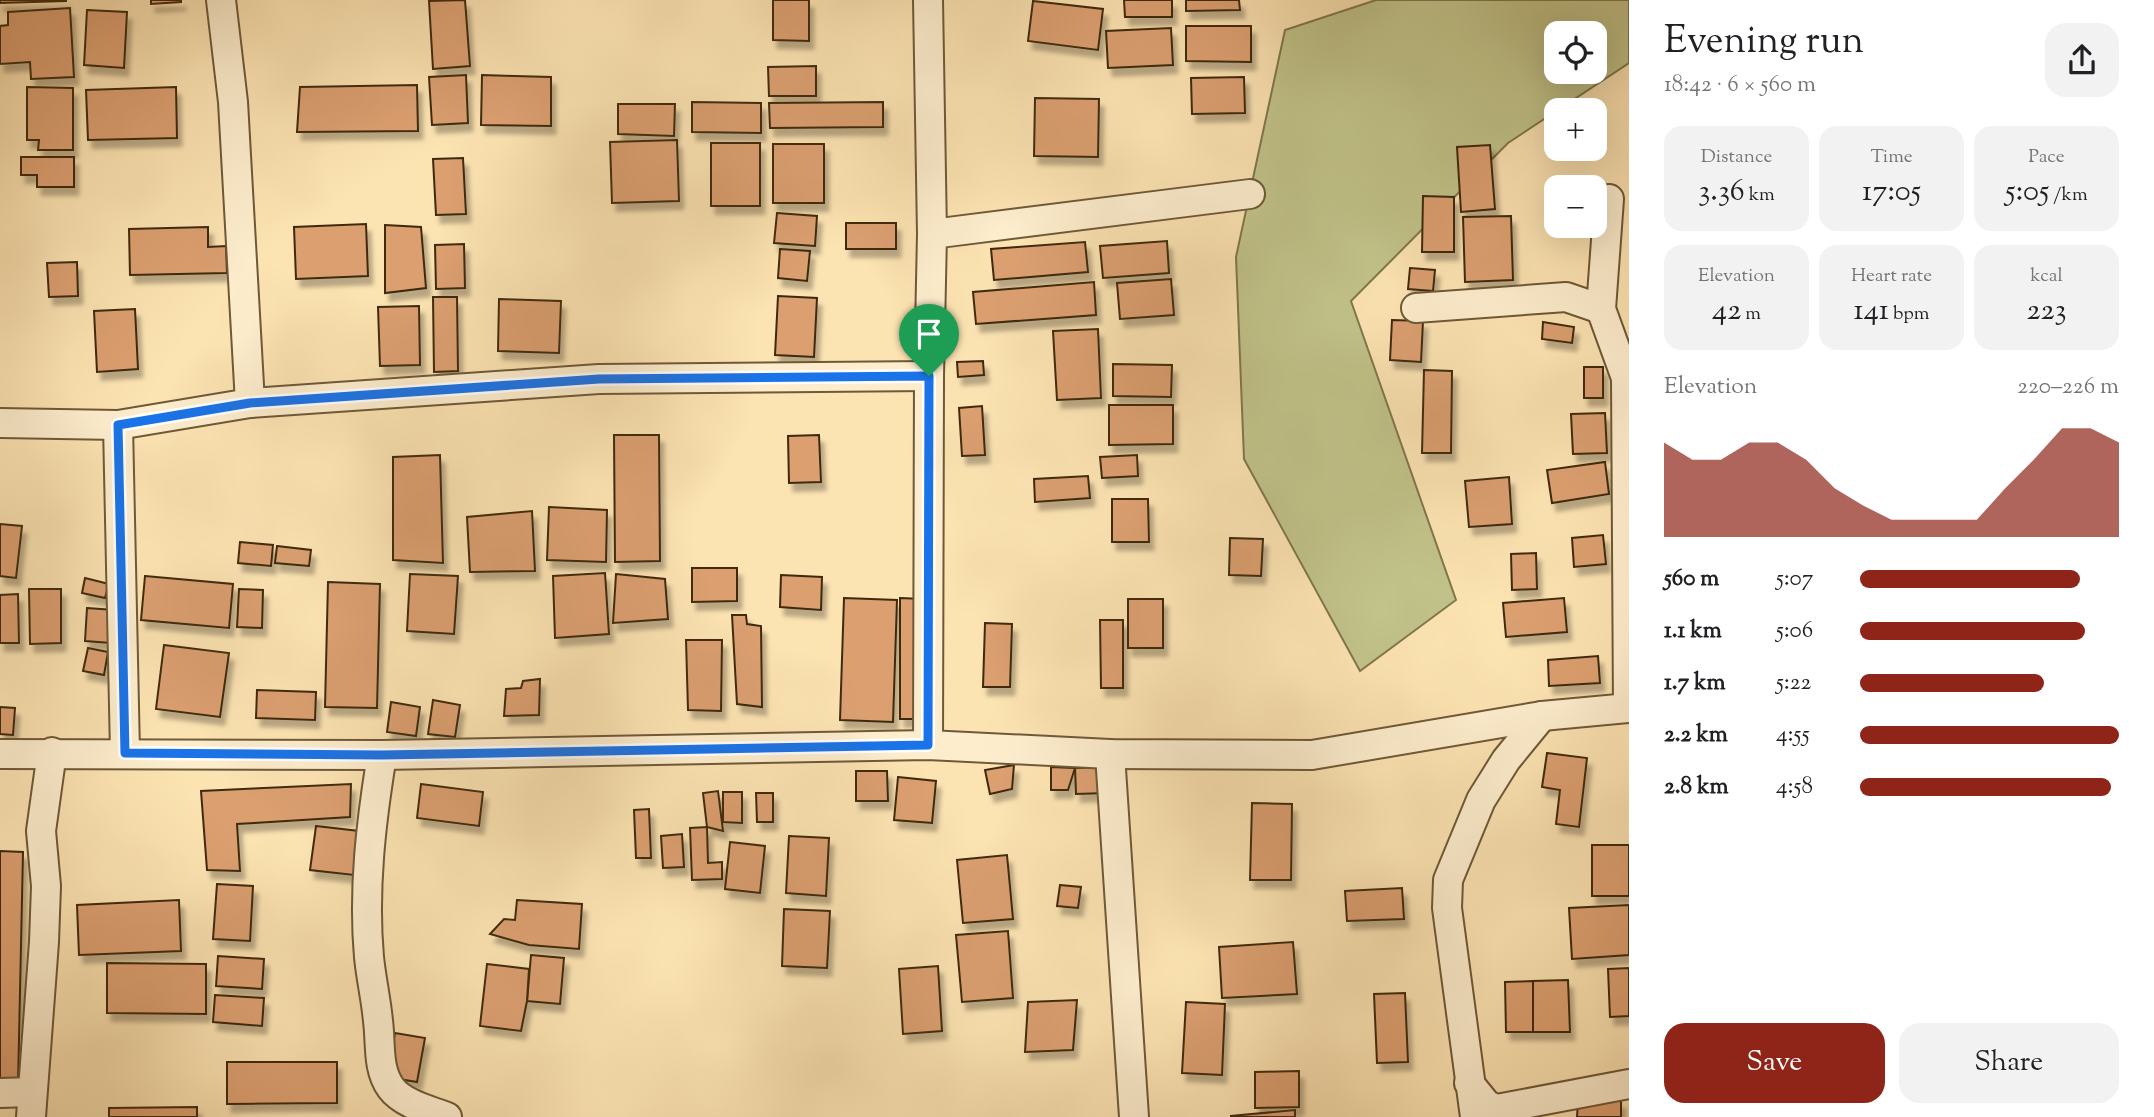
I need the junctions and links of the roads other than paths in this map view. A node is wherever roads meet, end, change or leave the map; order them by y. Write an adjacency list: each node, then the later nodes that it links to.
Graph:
1 (221, 0): 10 (street)
2 (928, 0): 5 (street)
3 (1250, 194): 5 (street)
4 (1609, 199): 7 (street)
5 (932, 234): 8 (street)
6 (1416, 308): 7 (street)
7 (1601, 309): 9 (street)
8 (929, 376): 10 (street); 15 (street)
9 (1628, 378): 13 (street)
10 (250, 403): 12 (street)
11 (0, 423): 12 (street)
12 (118, 425): 17 (street)
13 (1629, 708): 14 (street)
14 (1542, 716): 19 (street); 21 (street)
15 (928, 745): 19 (street); 20 (street)
16 (52, 752): 17 (street); 18 (street); 24 (street)
17 (125, 753): 20 (street)
18 (0, 754)
19 (1110, 754): 26 (street)
20 (382, 755): 25 (street)
21 (1469, 1083): 22 (street); 27 (street)
22 (1629, 1084)
23 (0, 1093): 24 (street)
24 (31, 1104)
25 (447, 1117)
26 (1134, 1117)
27 (1475, 1117)

